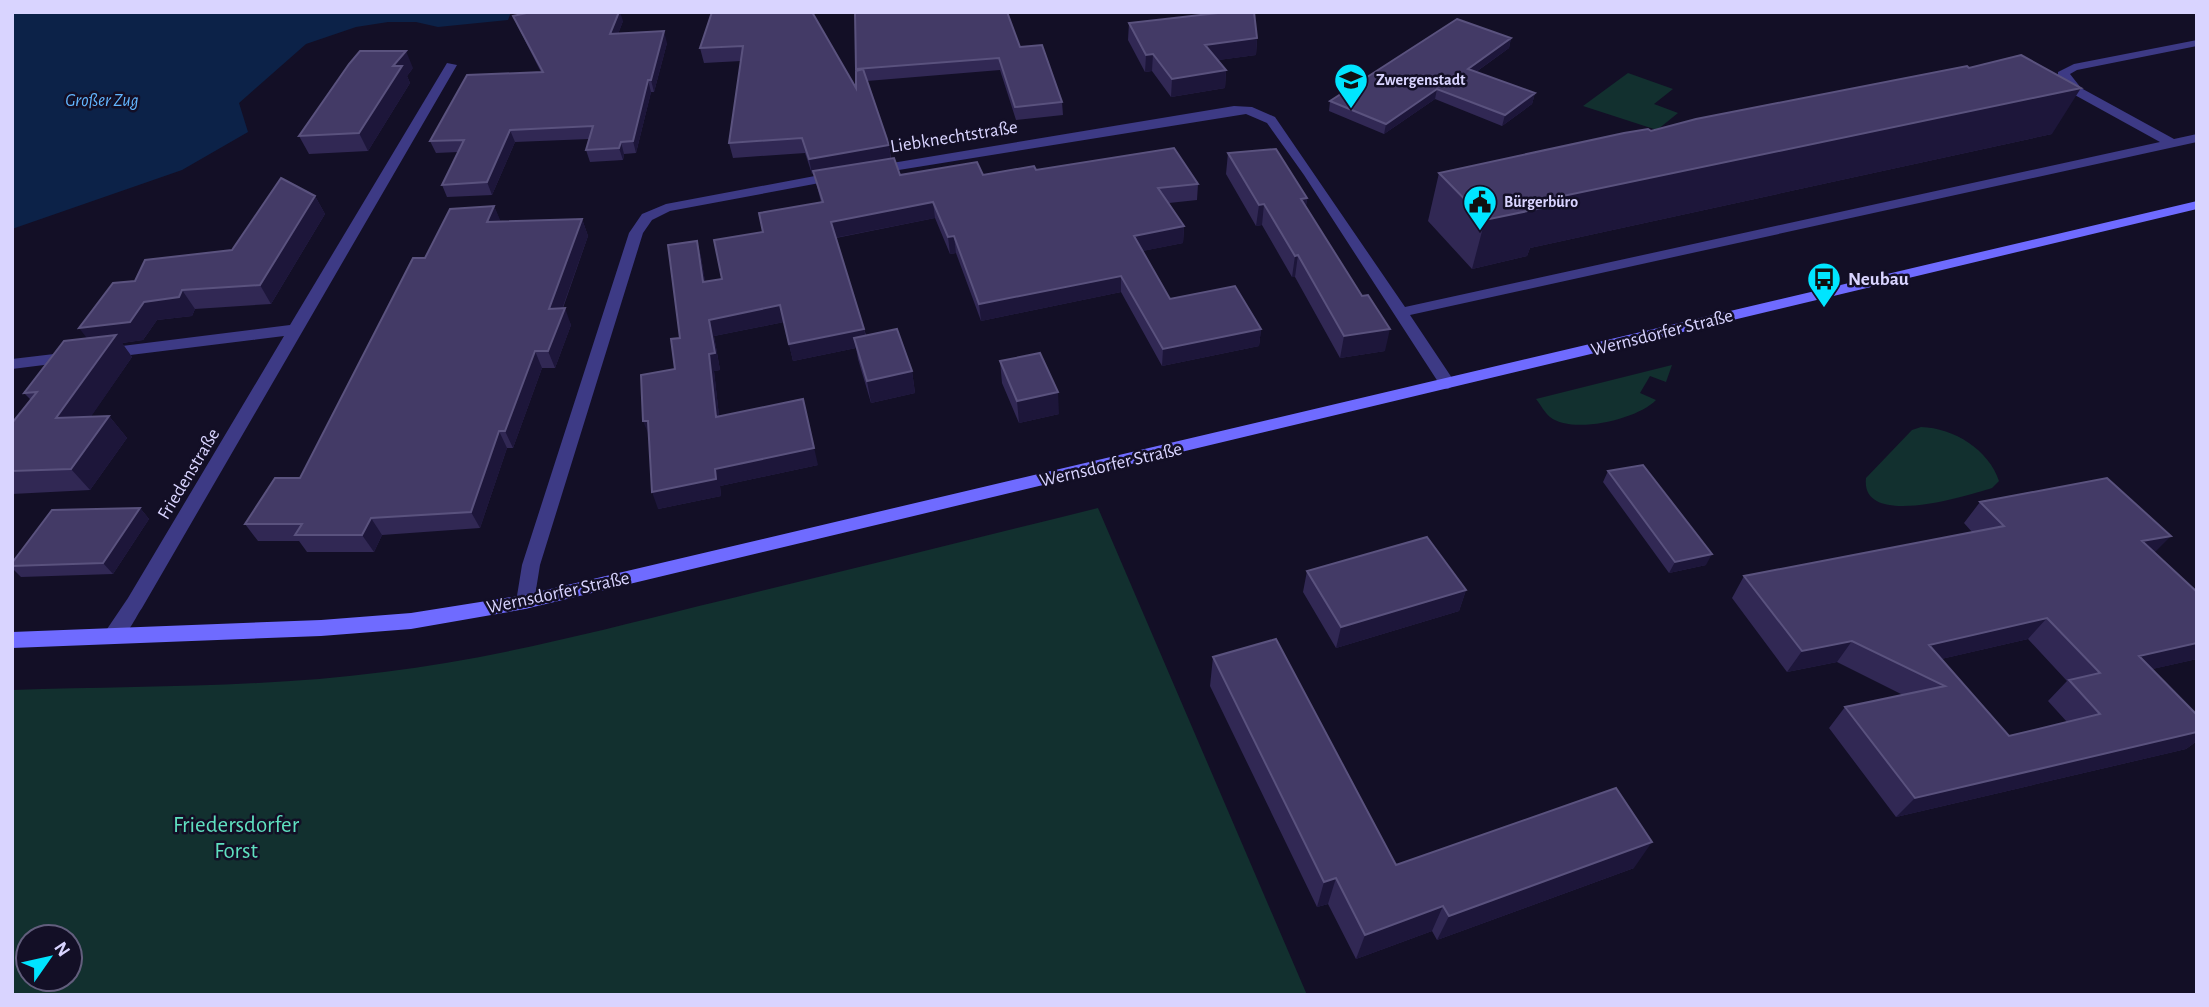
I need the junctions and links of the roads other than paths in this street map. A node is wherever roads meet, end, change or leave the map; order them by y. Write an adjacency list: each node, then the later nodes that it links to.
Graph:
1 (2197, 43): 4 (street)
2 (451, 65): 7 (street, Friedenstraße)
3 (2197, 138): 4 (street)
4 (2171, 143): 6 (street)
5 (2197, 205): 9 (main road, Wernsdorfer Straße)
6 (1401, 313): 9 (street, Liebknechtstraße); 10 (street, Liebknechtstraße)
7 (298, 329): 8 (street); 11 (street, Friedenstraße)
8 (12, 364)
9 (1448, 384): 10 (main road, Wernsdorfer Straße)
10 (525, 602): 11 (main road, Wernsdorfer Straße)
11 (112, 637): 12 (main road, Wernsdorfer Straße)
12 (12, 640)

